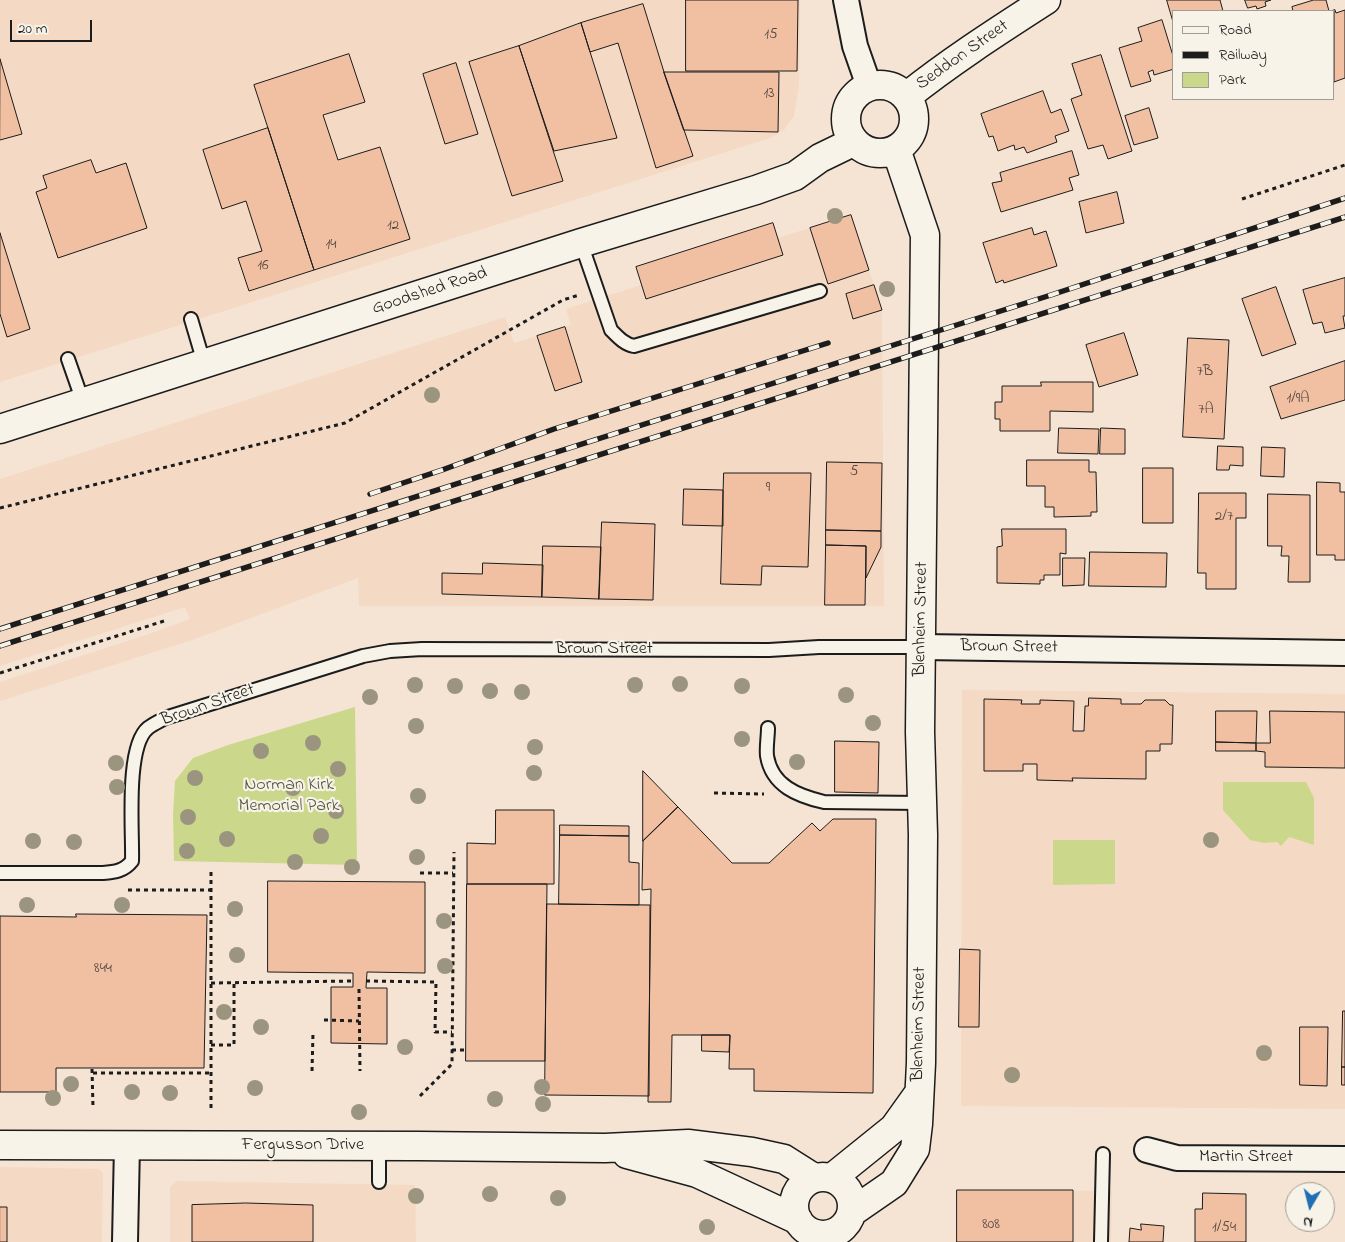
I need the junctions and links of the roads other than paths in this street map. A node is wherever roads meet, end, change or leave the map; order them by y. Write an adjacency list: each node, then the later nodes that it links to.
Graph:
1 (846, 0): 3 (street)
2 (1046, 0): 4 (street, Seddon Street)
3 (869, 86): 4 (street); 5 (street)
4 (906, 97): 6 (street)
5 (853, 142): 6 (street); 7 (street, Goodshed Road)
6 (896, 149): 14 (street, Blenheim Street)
7 (581, 243): 8 (lane); 11 (street, Goodshed Road)
8 (820, 291)
9 (191, 319): 11 (lane)
10 (68, 359): 12 (lane)
11 (204, 364): 12 (street, Goodshed Road)
12 (83, 402): 13 (street, Goodshed Road)
13 (0, 429)
14 (922, 647): 15 (street, Brown Street); 17 (street, Blenheim Street); 18 (lane, Brown Street)
15 (1345, 653)
16 (768, 728): 17 (lane)
17 (922, 803): 19 (street, Blenheim Street)
18 (0, 873)
19 (919, 1093): 27 (street, Blenheim Street); 29 (street, Blenheim Street)
20 (0, 1145): 21 (street, Fergusson Drive)
21 (127, 1145): 22 (street, Fergusson Drive); 31 (street)
22 (379, 1146): 23 (street, Fergusson Drive); 28 (lane)
23 (605, 1148): 27 (street, Fergusson Drive); 30 (street, Fergusson Drive)
24 (1148, 1150): 26 (street, Martin Street)
25 (1103, 1154): 32 (lane)
26 (1345, 1158)
27 (823, 1178): 29 (street); 30 (street)
28 (379, 1182)
29 (853, 1225): 30 (street)
30 (806, 1231)
31 (125, 1242)
32 (1101, 1242)

